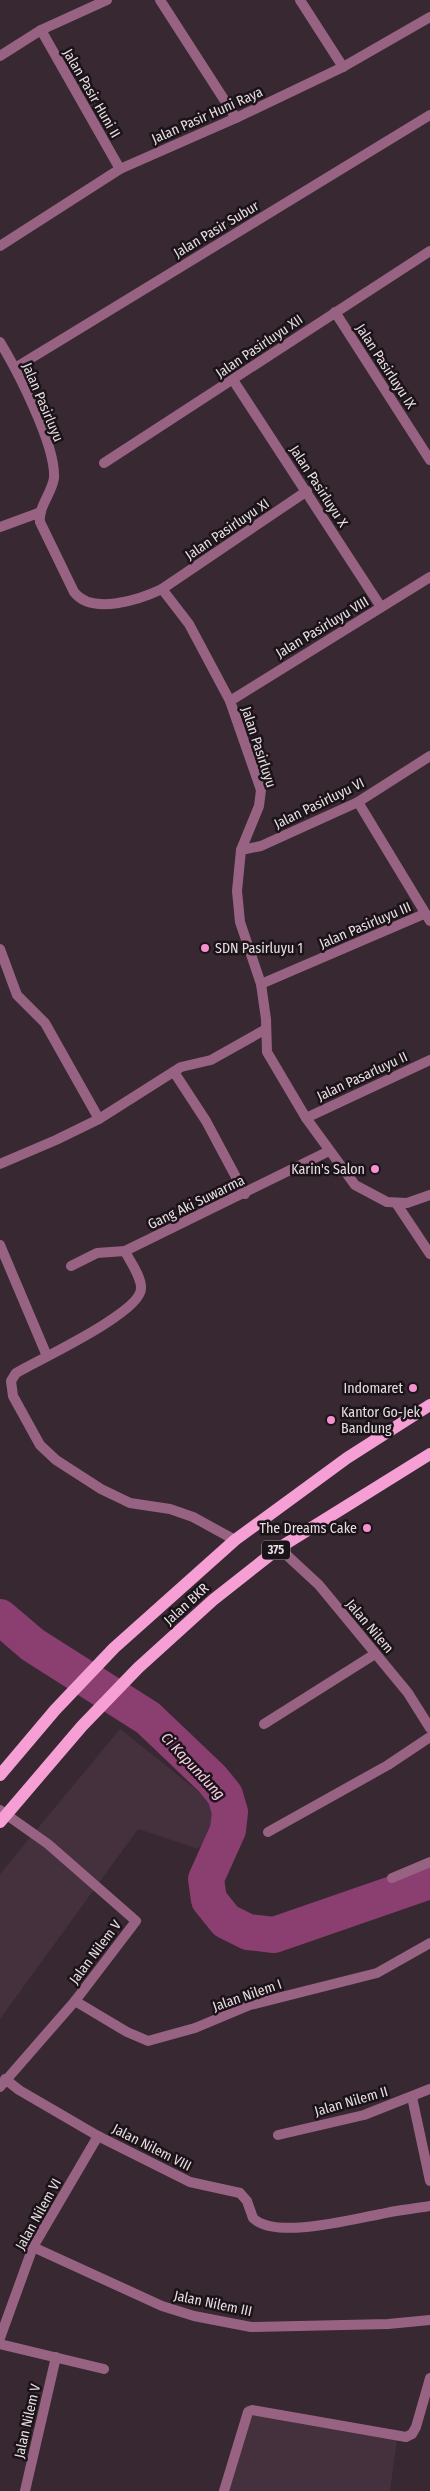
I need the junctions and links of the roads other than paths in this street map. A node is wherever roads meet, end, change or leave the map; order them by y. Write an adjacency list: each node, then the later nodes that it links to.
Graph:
1 (107, 0): 5 (street)
2 (160, 0): 9 (street)
3 (300, 0): 7 (street)
4 (430, 17): 7 (street, Jalan Pasir Huni Raya)
5 (41, 30): 6 (street); 10 (street, Jalan Pasir Huni II)
6 (0, 56)
7 (343, 67): 9 (street, Jalan Pasir Huni Raya)
8 (430, 114): 15 (street, Jalan Pasir Subur)
9 (236, 118): 10 (street, Jalan Pasir Huni Raya)
10 (120, 169): 11 (street, Jalan Pasir Huni Raya)
11 (0, 246)
12 (430, 251): 13 (street, Jalan Pasirluyu XII)
13 (334, 312): 16 (street, Jalan Pasirluyu XII); 17 (street, Jalan Pasirluyu IX)
14 (0, 342): 15 (street, Jalan Pasirluyu)
15 (15, 368): 20 (street, Jalan Pasirluyu)
16 (233, 380): 18 (street, Jalan Pasirluyu XII); 19 (street, Jalan Pasirluyu X)
17 (430, 460)
18 (104, 463)
19 (307, 491): 23 (street, Jalan Pasirluyu XI); 24 (street, Jalan Pasirluyu X)
20 (41, 512): 21 (street); 23 (street)
21 (0, 527)
22 (430, 577): 24 (street, Jalan Pasirluyu VIII)
23 (162, 589): 25 (street, Jalan Pasirluyu)
24 (381, 608): 25 (street, Jalan Pasirluyu VIII)
25 (230, 701): 28 (street, Jalan Pasirluyu)
26 (430, 756): 27 (street, Jalan Pasirluyu VI)
27 (358, 802): 28 (street, Jalan Pasirluyu VI); 29 (street)
28 (241, 850): 31 (street, Jalan Pasirluyu)
29 (427, 917): 31 (street, Jalan Pasirluyu III)
30 (0, 949): 36 (street)
31 (261, 984): 32 (street, Jalan Pasirluyu)
32 (266, 1029): 34 (street); 35 (street, Jalan Pasirluyu)
33 (430, 1060): 35 (street, Jalan Pasarluyu II)
34 (174, 1072): 36 (street); 39 (street)
35 (306, 1118): 37 (street, Jalan Pasirluyu)
36 (99, 1119): 38 (street)
37 (329, 1151): 39 (street, Gang Aki Suwarma); 41 (street, Jalan Pasirluyu)
38 (0, 1164)
39 (246, 1194): 43 (street, Gang Aki Suwarma)
40 (430, 1194): 41 (street, Jalan Pasirluyu)
41 (396, 1203): 44 (street)
42 (0, 1245): 46 (street)
43 (124, 1251): 45 (street, Gang Aki Suwarma); 46 (street)
44 (430, 1254)
45 (71, 1266)
46 (47, 1356): 49 (street)
47 (430, 1406): 49 (main road, Jalan BKR / 375)
48 (430, 1454): 50 (main road, Jalan BKR / 375)
49 (235, 1540): 55 (main road, Jalan BKR / 375)
50 (279, 1548): 51 (street, Jalan Nilem); 56 (main road, Jalan BKR / 375)
51 (375, 1654): 52 (street); 53 (street, Jalan Nilem)
52 (264, 1724)
53 (430, 1728)
54 (430, 1737): 57 (street)
55 (0, 1775)
56 (2, 1815): 61 (street, Jalan Nilem V)
57 (268, 1832)
58 (430, 1862): 59 (street)
59 (392, 1878)
60 (430, 1943): 61 (street, Jalan Nilem I)
61 (75, 2001): 62 (street, Jalan Nilem V)
62 (3, 2083): 66 (street, Jalan Nilem VIII)
63 (430, 2089): 64 (street, Jalan Nilem II)
64 (412, 2097): 65 (street, Jalan Nilem II); 67 (street)
65 (278, 2135)
66 (98, 2136): 68 (street, Jalan Nilem VIII); 69 (street, Jalan Nilem VI)
67 (430, 2181)
68 (430, 2206)
69 (33, 2247): 70 (street, Jalan Nilem III); 71 (street, Jalan Nilem VI)
70 (430, 2320)
71 (0, 2338)
72 (0, 2344): 73 (street)
73 (56, 2357): 74 (street); 76 (street, Jalan Nilem V)
74 (104, 2369)
75 (430, 2378): 77 (street)
76 (25, 2491)
77 (224, 2491)

